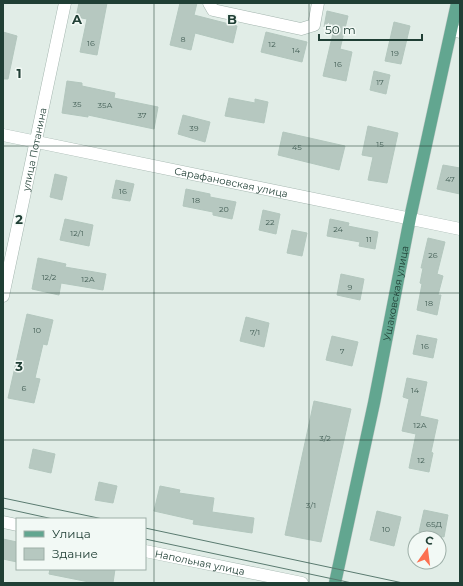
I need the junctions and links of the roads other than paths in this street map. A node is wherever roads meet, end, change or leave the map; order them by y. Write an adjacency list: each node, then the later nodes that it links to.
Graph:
1 (65, 3): 7 (street, улица Потанина)
2 (209, 3): 3 (street)
3 (318, 3)
4 (457, 3): 5 (main road, Ушаковская улица)
5 (456, 31): 8 (main road, Ушаковская улица)
6 (3, 135): 7 (street, Сарафановская улица)
7 (36, 142): 8 (street, Сарафановская улица); 10 (street, улица Потанина)
8 (410, 218): 9 (street, Сарафановская улица); 15 (main road, Ушаковская улица)
9 (460, 228)
10 (3, 296)
11 (3, 522): 12 (street)
12 (16, 525)
13 (146, 551): 14 (street, Напольная улица)
14 (302, 583)
15 (335, 583)

